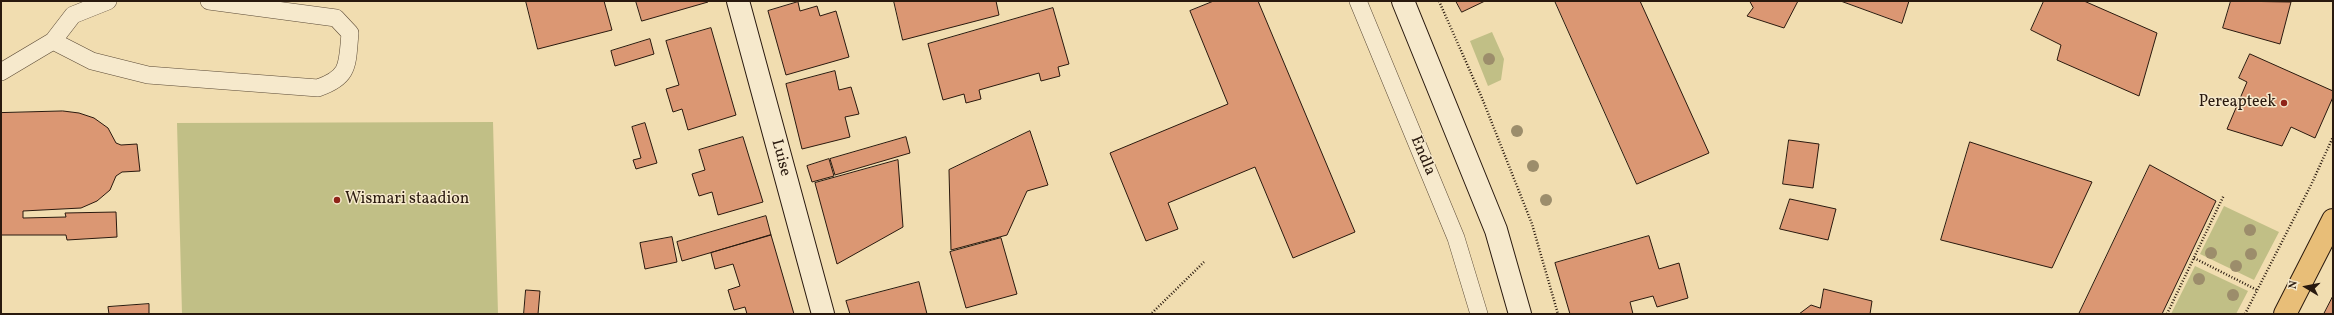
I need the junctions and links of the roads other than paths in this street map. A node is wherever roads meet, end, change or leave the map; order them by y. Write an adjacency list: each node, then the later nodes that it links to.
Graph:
1 (108, 1): 6 (lane)
2 (208, 1): 6 (lane)
3 (738, 1): 9 (main road, Luise)
4 (1358, 1): 10 (lane, Endla)
5 (1403, 1): 11 (main road)
6 (53, 41): 7 (lane)
7 (1, 72)
8 (2333, 220): 12 (main road)
9 (823, 314)
10 (1479, 314)
11 (1520, 314)
12 (2285, 314)

